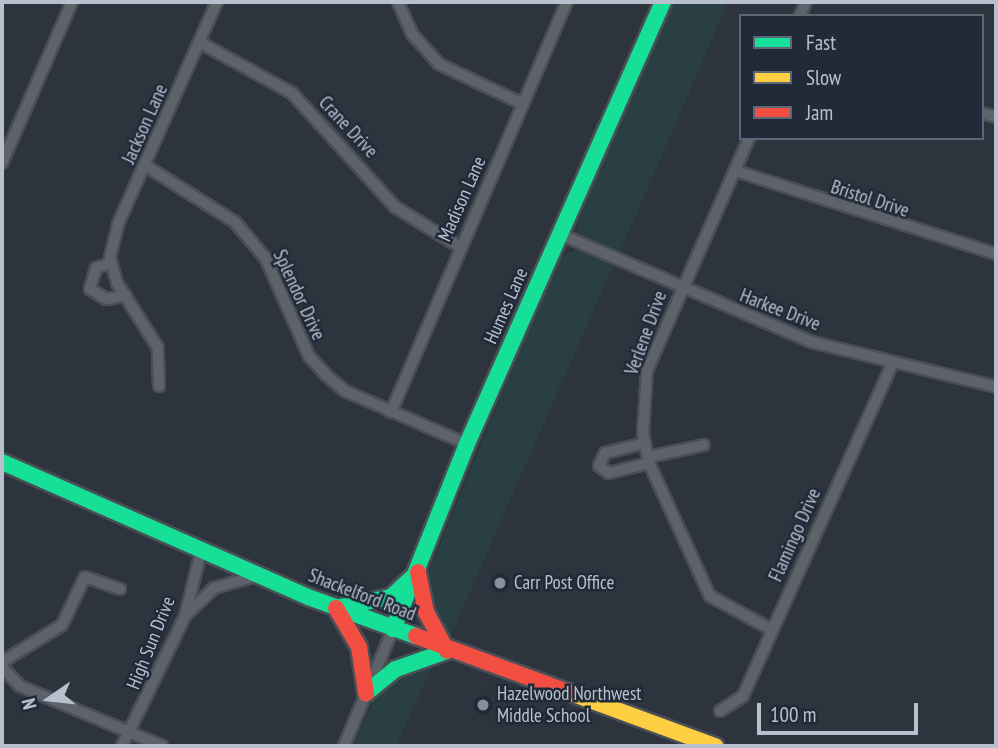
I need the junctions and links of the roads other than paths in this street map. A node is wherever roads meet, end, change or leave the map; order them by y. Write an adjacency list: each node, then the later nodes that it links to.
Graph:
1 (72, 2): 9 (street)
2 (218, 2): 6 (street, Jackson Lane)
3 (398, 2): 7 (street)
4 (567, 2): 7 (street, Madison Lane)
5 (663, 2): 12 (main road, Humes Lane)
6 (201, 43): 10 (street, Jackson Lane); 13 (street, Crane Drive)
7 (523, 104): 13 (street, Madison Lane)
8 (748, 140): 11 (street, Verlene Drive)
9 (2, 163)
10 (146, 166): 15 (street, Jackson Lane); 21 (street, Splendor Drive)
11 (736, 171): 14 (street, Bristol Drive); 16 (street, Verlene Drive)
12 (562, 235): 16 (street, Harkee Drive); 23 (main road, Humes Lane)
13 (460, 247): 21 (street, Madison Lane)
14 (996, 254)
15 (111, 262): 17 (street); 17 (street, Jackson Lane)
16 (681, 288): 18 (street, Harkee Drive); 22 (street, Verlene Drive)
17 (126, 296): 19 (street)
18 (891, 364): 20 (street, Harkee Drive); 34 (street, Flamingo Drive)
19 (159, 386)
20 (996, 387)
21 (391, 412): 23 (street, Splendor Drive)
22 (645, 443): 25 (street, Verlene Drive); 25 (street)
23 (467, 444): 28 (main road, Humes Lane)
24 (704, 445): 25 (street)
25 (648, 460): 34 (street, Verlene Drive)
26 (2, 462): 27 (main road, Shackelford Road)
27 (202, 548): 29 (main road, Shackelford Road); 32 (street, High Sun Drive)
28 (418, 572): 31 (main road); 33 (main road, Humes Lane); 35 (main road)
29 (257, 576): 31 (main road, Shackelford Road); 32 (street)
30 (120, 589): 36 (street)
31 (336, 608): 33 (main road, Shackelford Road); 38 (main road)
32 (185, 616): 40 (street, High Sun Drive)
33 (393, 629): 35 (main road, Shackelford Road); 38 (street)
34 (772, 630): 39 (street, Flamingo Drive)
35 (447, 651): 38 (main road); 44 (main road, Shackelford Road)
36 (2, 662)
37 (2, 667): 40 (street)
38 (366, 693): 43 (street)
39 (720, 711)
40 (128, 732): 41 (street, High Sun Drive); 42 (street)
41 (122, 746)
42 (162, 746)
43 (344, 746)
44 (715, 746)

